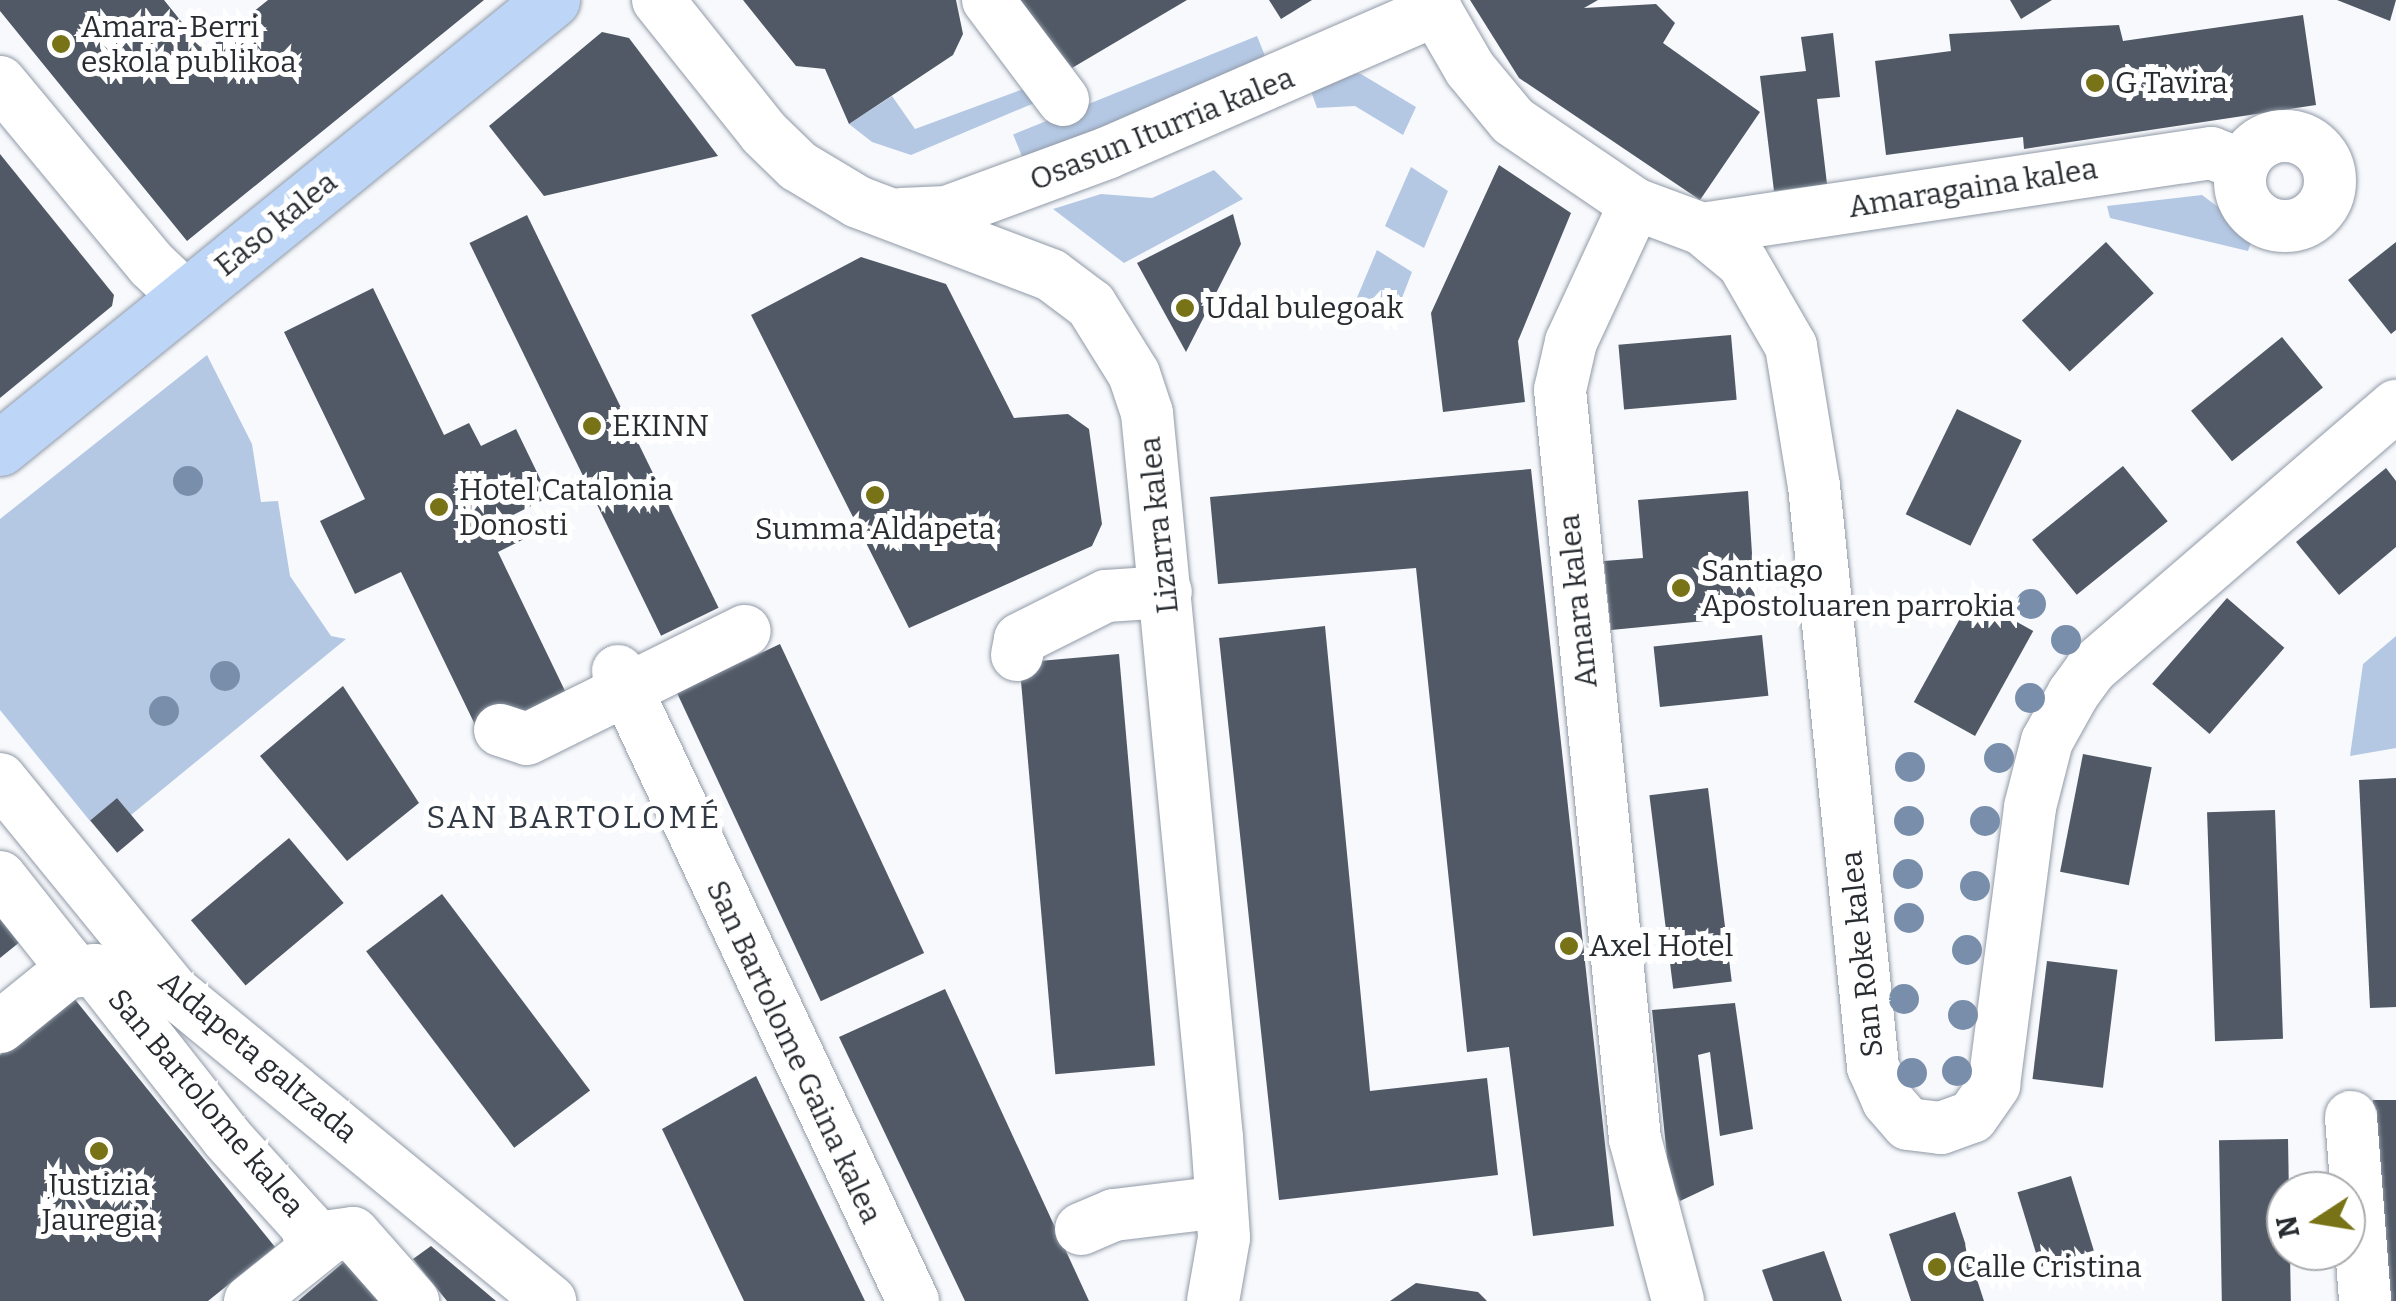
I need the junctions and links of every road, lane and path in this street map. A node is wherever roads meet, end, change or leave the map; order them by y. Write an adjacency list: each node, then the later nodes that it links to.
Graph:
1 (552, 0): 13 (main road, Easo kalea)
2 (658, 0): 11 (street, Lizarra kalea)
3 (988, 0): 7 (street)
4 (1433, 5): 8 (street, Osasun Iturria kalea); 10 (street)
5 (0, 82): 13 (street)
6 (1310, 93): 8 (street)
7 (1063, 100)
8 (1107, 154): 11 (street, Osasun Iturria kalea)
9 (2242, 166): 12 (street, Amaragaina kalea)
10 (1635, 204): 12 (street); 34 (street, Amara kalea)
11 (880, 210): 16 (street, Lizarra kalea)
12 (1702, 229): 14 (street, San Roke kalea)
13 (186, 297): 15 (main road, Easo kalea)
14 (2396, 406)
15 (0, 448)
16 (1166, 592): 18 (street); 26 (street, Lizarra kalea)
17 (745, 631): 19 (street)
18 (1017, 654)
19 (621, 682): 20 (street); 32 (street, San Bartolome Gaina kalea)
20 (500, 730)
21 (0, 780): 31 (street, Aldapeta galtzada)
22 (0, 877): 23 (street)
23 (68, 972): 24 (street); 28 (street, San Bartolome kalea)
24 (0, 1027)
25 (2350, 1117): 35 (street)
26 (1222, 1202): 27 (street); 33 (street, Lizarra kalea)
27 (1081, 1229)
28 (313, 1249): 29 (street); 30 (street, San Bartolome kalea)
29 (250, 1301)
30 (414, 1301)
31 (550, 1301)
32 (913, 1301)
33 (1212, 1301)
34 (1678, 1301)
35 (2365, 1301)

